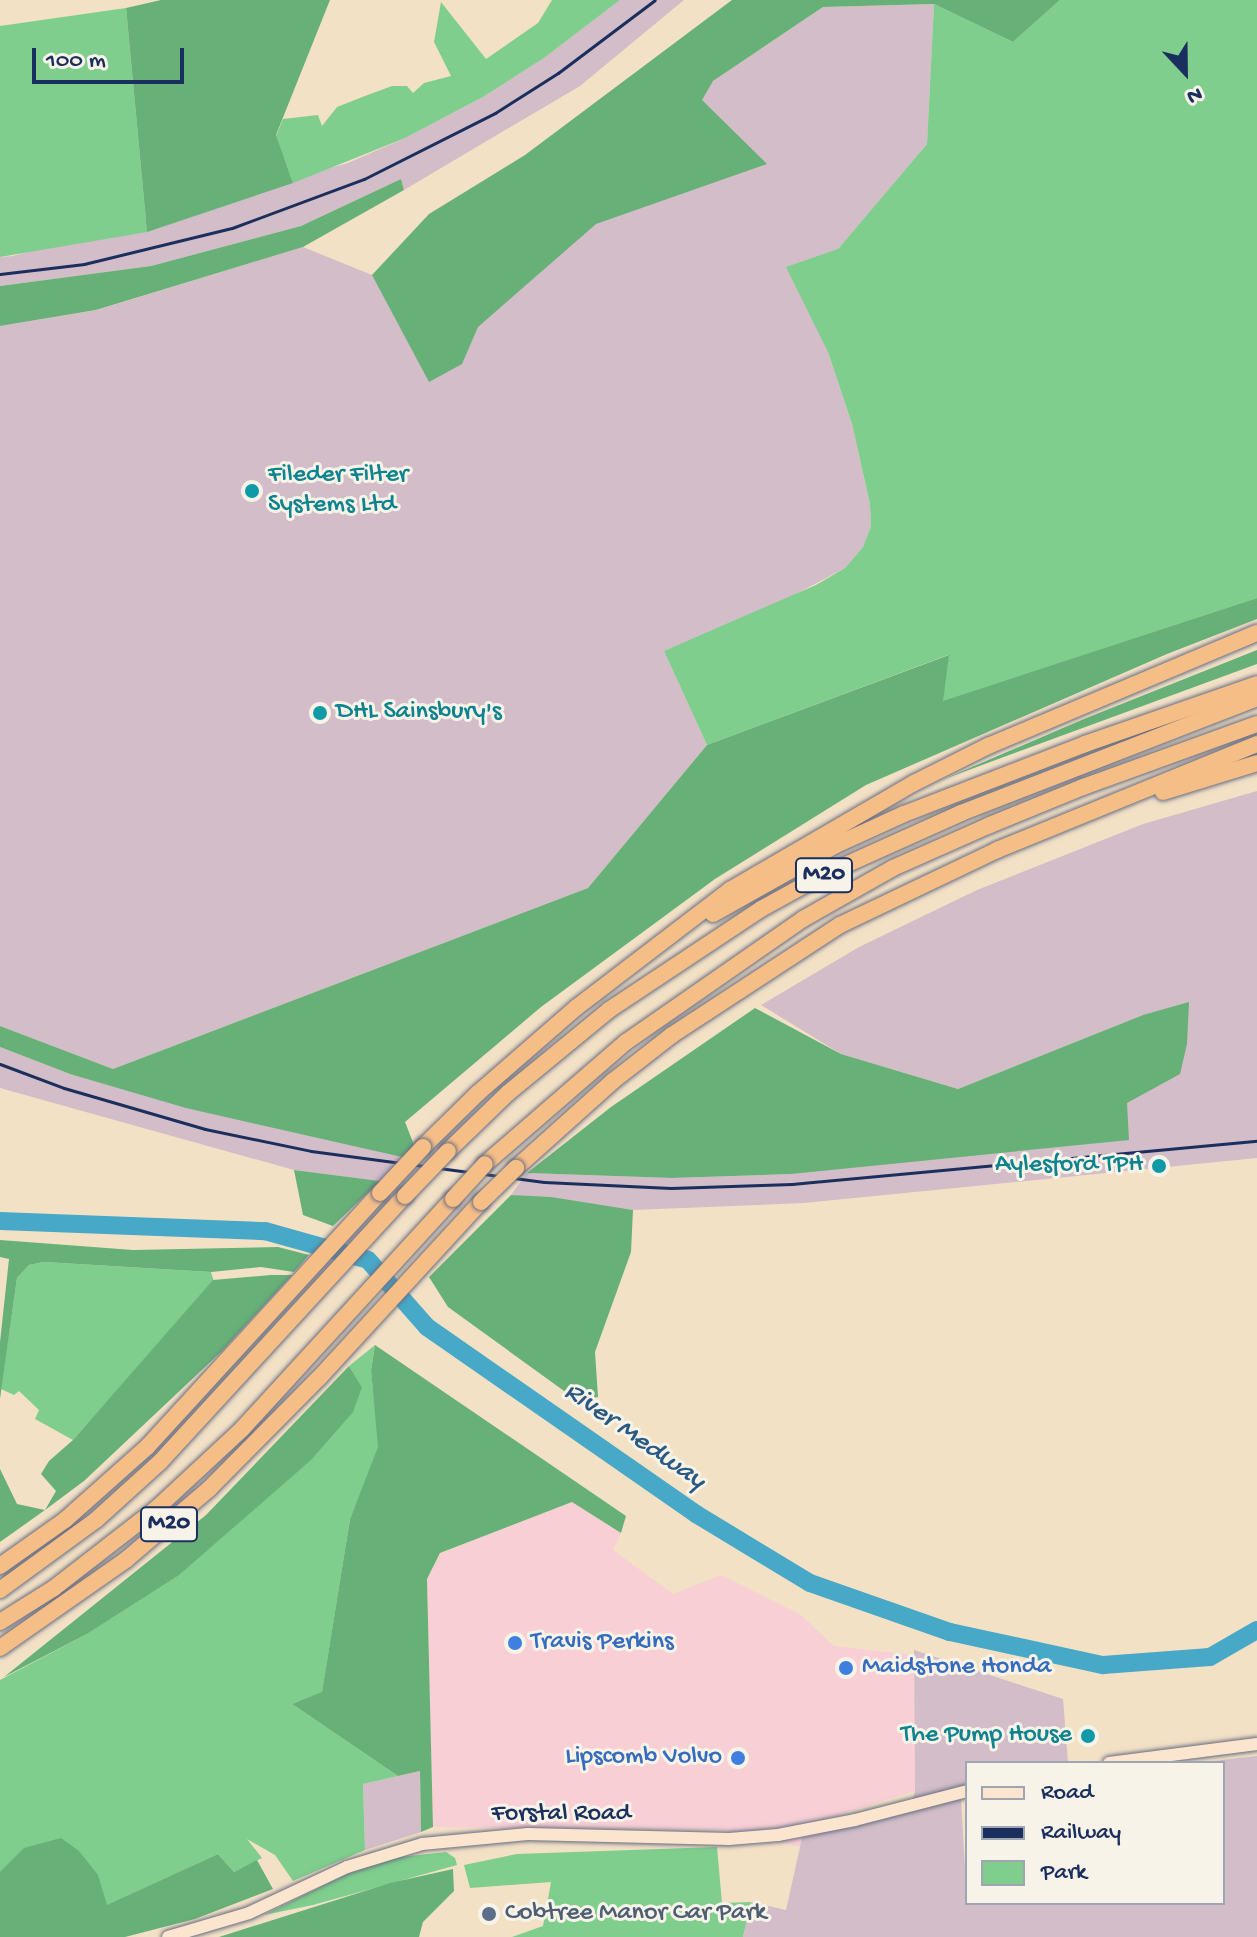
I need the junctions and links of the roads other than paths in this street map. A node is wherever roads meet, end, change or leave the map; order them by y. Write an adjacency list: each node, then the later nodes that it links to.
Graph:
1 (1257, 633): 8 (highway, M20)
2 (1257, 684): 8 (highway, M20)
3 (1257, 698): 10 (highway, M20, bridge)
4 (1257, 724): 11 (highway, M20, bridge)
5 (1257, 744): 7 (highway, M20)
6 (1257, 763): 7 (highway, M20)
7 (997, 850): 12 (highway, M20, bridge)
8 (612, 981): 9 (highway, M20, bridge)
9 (0, 1566)
10 (0, 1590)
11 (0, 1622)
12 (0, 1648)
13 (1257, 1744): 14 (street)
14 (1125, 1761)
15 (965, 1792): 16 (street, Forstal Road)
16 (168, 1937)

